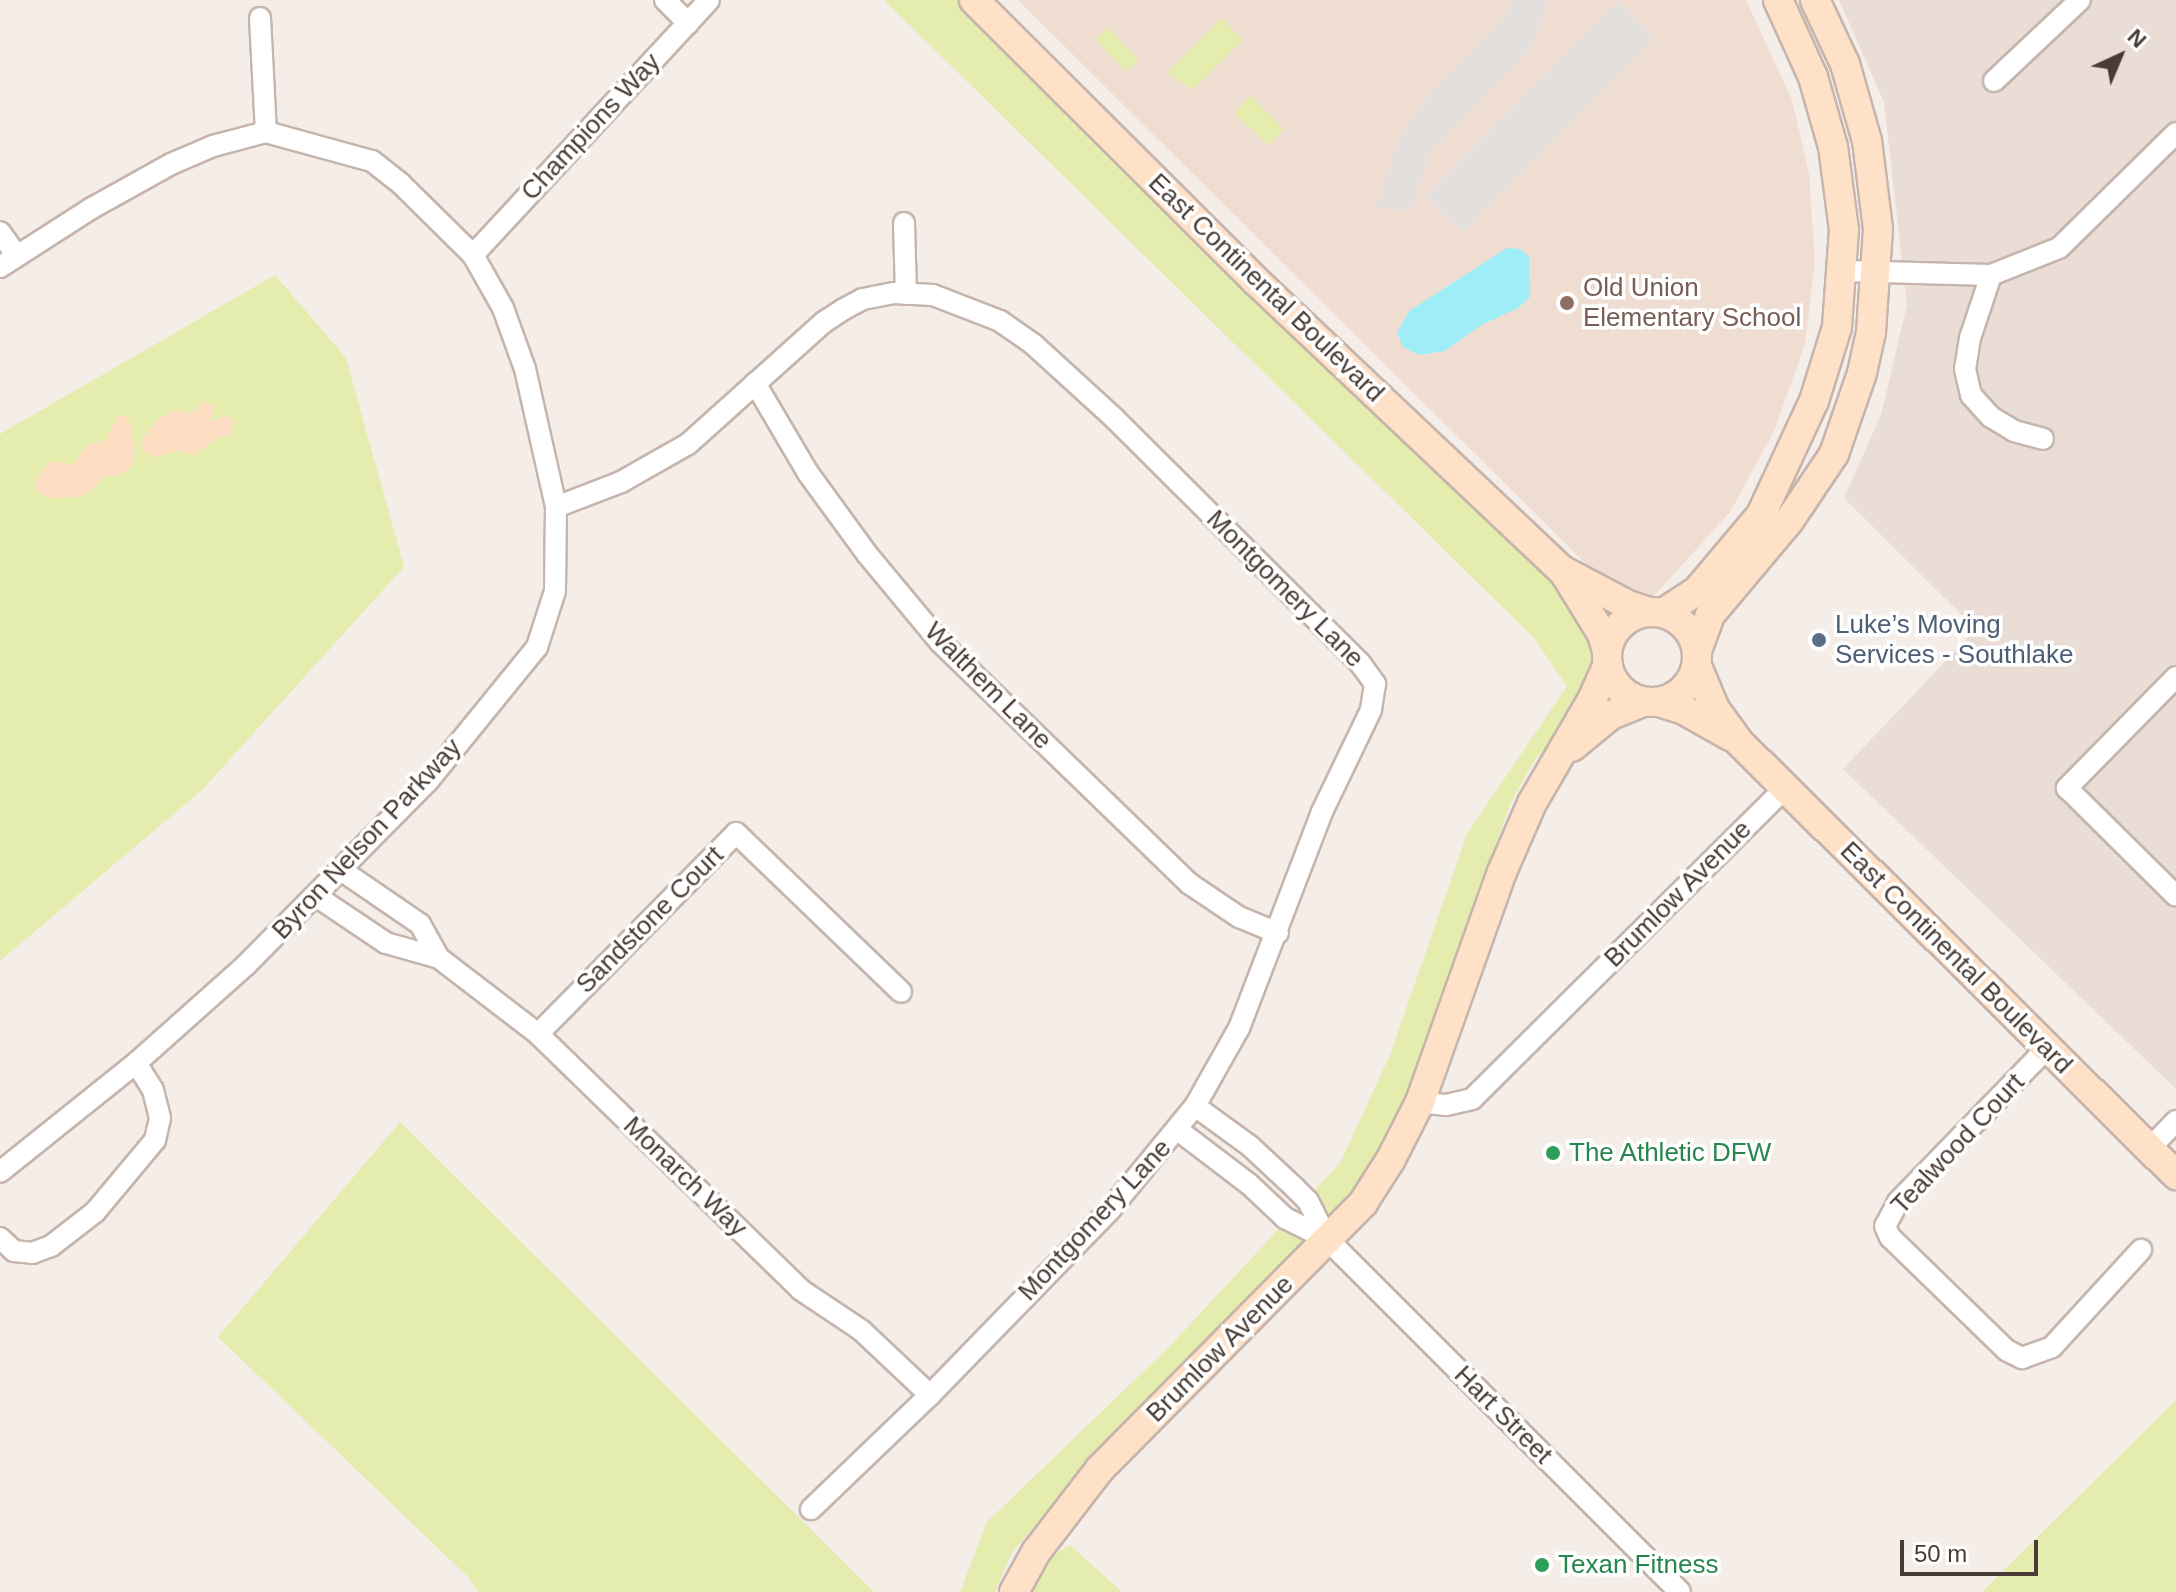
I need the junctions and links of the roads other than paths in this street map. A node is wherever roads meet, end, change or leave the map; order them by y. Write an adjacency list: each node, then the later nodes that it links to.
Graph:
1 (665, 0): 8 (street)
2 (709, 0): 8 (street, Champions Way)
3 (974, 0): 23 (main road, East Continental Boulevard)
4 (1778, 0): 16 (main road)
5 (1815, 0): 17 (main road)
6 (2080, 0): 9 (street)
7 (260, 18): 10 (street)
8 (688, 23): 14 (street, Champions Way)
9 (1994, 81)
10 (266, 132): 14 (street, Byron Nelson Parkway); 15 (street)
11 (2176, 133): 18 (street)
12 (904, 223): 19 (street)
13 (0, 232): 15 (street)
14 (473, 255): 22 (street, Byron Nelson Parkway)
15 (8, 261)
16 (1844, 271): 17 (street); 24 (main road)
17 (1877, 274): 18 (street); 26 (main road)
18 (1991, 275): 21 (street)
19 (906, 294): 20 (street, Montgomery Lane); 35 (street, Montgomery Lane)
20 (755, 383): 22 (street, Montgomery Lane); 35 (street, Walthem Lane)
21 (2043, 439)
22 (556, 507): 32 (street, Byron Nelson Parkway)
23 (1562, 570): 24 (main road, East Continental Boulevard); 25 (main road, East Continental Boulevard)
24 (1657, 612): 25 (main road); 26 (main road)
25 (1607, 657): 28 (main road); 30 (main road, Brumlow Avenue)
26 (1697, 658): 28 (main road); 29 (main road, East Continental Boulevard)
27 (2176, 677): 34 (street)
28 (1652, 702): 29 (main road, East Continental Boulevard); 30 (main road, Brumlow Avenue)
29 (1738, 741): 31 (main road, East Continental Boulevard)
30 (1560, 758): 41 (main road, Brumlow Avenue)
31 (1785, 788): 39 (main road, East Continental Boulevard); 41 (street, Brumlow Avenue)
32 (341, 870): 33 (street, Byron Nelson Parkway); 36 (street, Monarch Way)
33 (316, 896): 36 (street, Monarch Way); 40 (street, Byron Nelson Parkway)
34 (2176, 896)
35 (1278, 933): 42 (street, Montgomery Lane)
36 (439, 958): 38 (street, Monarch Way)
37 (901, 992): 38 (street, Sandstone Court)
38 (538, 1034): 51 (street, Monarch Way)
39 (2047, 1048): 45 (main road, East Continental Boulevard); 50 (street, Tealwood Court)
40 (136, 1063): 46 (street, Byron Nelson Parkway); 48 (street)
41 (1420, 1102): 49 (main road, Brumlow Avenue)
42 (1195, 1106): 44 (street, Montgomery Lane); 49 (street)
43 (2176, 1121): 45 (street)
44 (1178, 1130): 49 (street); 51 (street, Montgomery Lane)
45 (2149, 1149): 47 (main road, East Continental Boulevard)
46 (0, 1172)
47 (2175, 1172)
48 (0, 1238)
49 (1327, 1239): 53 (main road, Brumlow Avenue); 54 (street, Hart Street)
50 (2141, 1250)
51 (930, 1395): 52 (street, Montgomery Lane)
52 (811, 1509)
53 (1014, 1592)
54 (1680, 1592)

